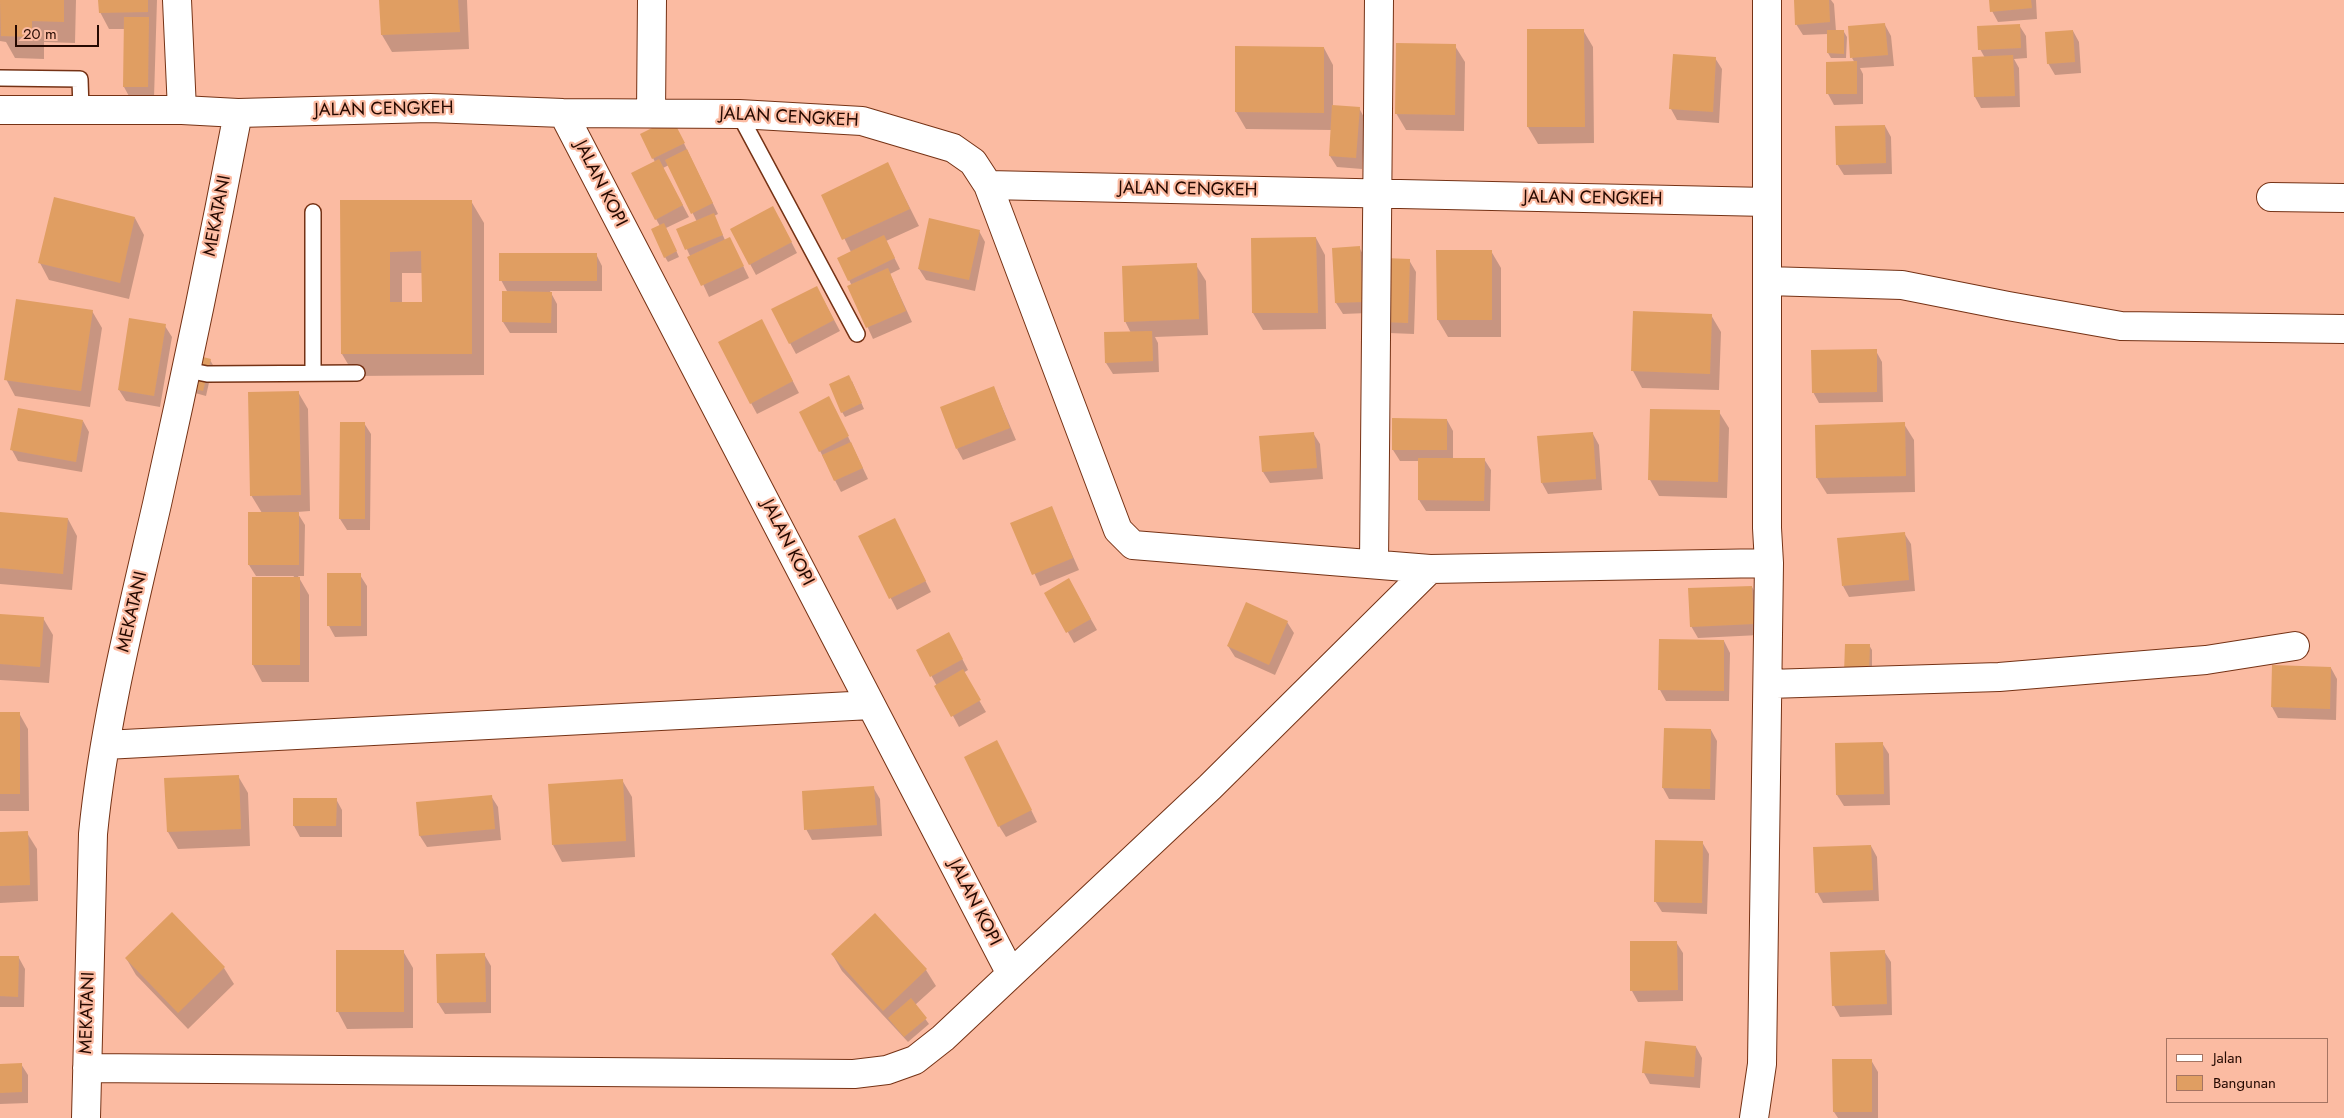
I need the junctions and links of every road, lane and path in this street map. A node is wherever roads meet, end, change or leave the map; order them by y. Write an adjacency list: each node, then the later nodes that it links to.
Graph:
1 (177, 0): 8 (street)
2 (652, 0): 11 (street)
3 (1379, 0): 14 (street)
4 (1767, 0): 17 (street)
5 (0, 78): 7 (lane)
6 (0, 110): 7 (street, JALAN CENGKEH)
7 (81, 110): 8 (street, JALAN CENGKEH)
8 (182, 110): 9 (street, JALAN CENGKEH)
9 (238, 113): 10 (street, JALAN CENGKEH); 22 (street, MEKATANI)
10 (563, 113): 11 (street, JALAN CENGKEH); 30 (street, JALAN KOPI)
11 (651, 113): 12 (street, JALAN CENGKEH)
12 (739, 114): 13 (street, JALAN CENGKEH); 21 (lane)
13 (988, 186): 14 (street, JALAN CENGKEH); 25 (street)
14 (1377, 194): 17 (street, JALAN CENGKEH); 25 (street)
15 (2271, 197): 16 (street)
16 (2344, 198)
17 (1767, 202): 19 (street)
18 (314, 212): 23 (lane)
19 (1767, 281): 20 (street); 26 (street)
20 (2344, 329)
21 (857, 334)
22 (187, 370): 23 (lane); 31 (street, MEKATANI)
23 (313, 373): 24 (lane)
24 (357, 373)
25 (1374, 563): 27 (street)
26 (1769, 563): 27 (street); 29 (street)
27 (1430, 569): 32 (street)
28 (2295, 646): 29 (street)
29 (1768, 684): 35 (street)
30 (871, 705): 31 (street); 32 (street, JALAN KOPI)
31 (105, 745): 33 (street, MEKATANI)
32 (1010, 974): 33 (street)
33 (87, 1068): 34 (street, MEKATANI)
34 (86, 1118)
35 (1754, 1118)

